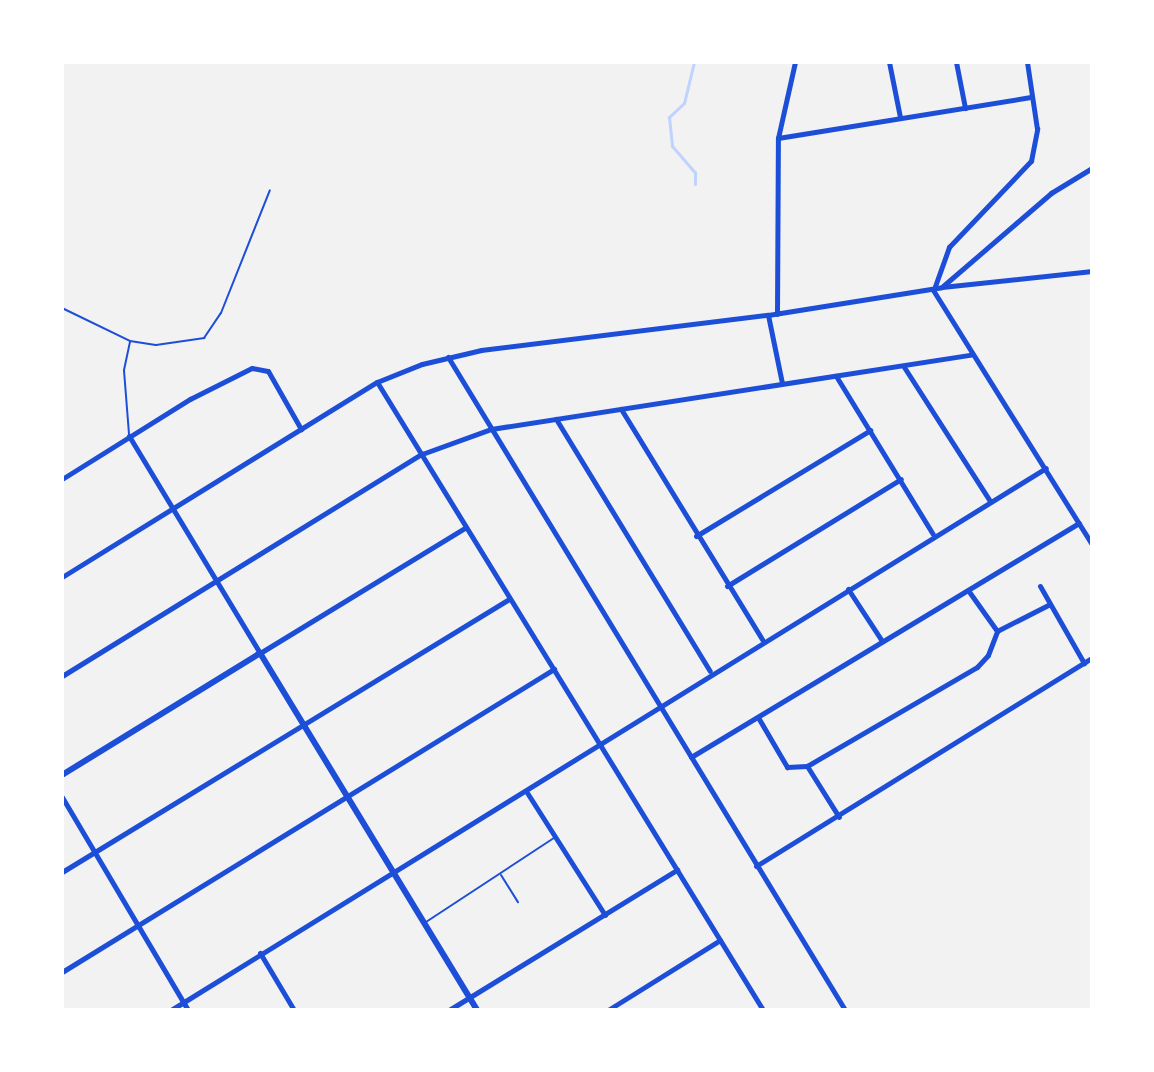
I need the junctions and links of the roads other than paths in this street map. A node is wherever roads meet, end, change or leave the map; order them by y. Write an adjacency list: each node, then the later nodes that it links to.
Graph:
1 (795, 62): 8 (street)
2 (889, 62): 7 (street)
3 (956, 62): 6 (street)
4 (1027, 62): 5 (street)
5 (1031, 97): 6 (street); 13 (street)
6 (965, 108): 7 (street)
7 (900, 117): 8 (street)
8 (778, 138): 15 (street)
9 (1092, 168): 12 (street)
10 (270, 190): 17 (lane)
11 (1092, 271): 12 (street)
12 (942, 287): 13 (street)
13 (933, 290): 15 (street); 18 (street)
14 (62, 308): 17 (lane)
15 (777, 314): 16 (street)
16 (768, 315): 19 (street); 23 (street)
17 (130, 341): 29 (lane)
18 (971, 355): 20 (street); 31 (street)
19 (448, 357): 22 (street); 27 (street)
20 (904, 367): 21 (street); 34 (street)
21 (836, 376): 23 (street); 28 (street)
22 (377, 382): 26 (street); 30 (street)
23 (782, 383): 24 (street)
24 (621, 409): 25 (street); 39 (street)
25 (556, 419): 27 (street); 56 (street)
26 (301, 429): 29 (street); 35 (street)
27 (491, 429): 30 (street); 58 (street)
28 (870, 430): 33 (street); 39 (street)
29 (129, 436): 32 (street); 35 (street)
30 (422, 454): 37 (street); 42 (street)
31 (1046, 468): 34 (street); 36 (street)
32 (62, 479)
33 (901, 479): 38 (street); 43 (street)
34 (990, 501): 38 (street)
35 (174, 508): 41 (street); 42 (street)
36 (1079, 523): 40 (street); 46 (street)
37 (465, 528): 47 (street); 52 (street)
38 (933, 534): 45 (street)
39 (696, 536): 43 (street)
40 (1092, 544)
41 (62, 577)
42 (217, 581): 52 (street); 57 (street)
43 (727, 586): 50 (street)
44 (1040, 586): 48 (street)
45 (848, 589): 50 (street); 51 (street)
46 (970, 592): 49 (street); 51 (street)
47 (509, 599): 55 (street); 60 (street)
48 (1050, 604): 49 (street); 54 (street)
49 (997, 631): 63 (street)
50 (762, 639): 56 (street)
51 (882, 641): 59 (street)
52 (260, 653): 60 (street); 64 (street)
53 (1092, 658): 54 (street)
54 (1084, 663): 68 (street)
55 (554, 669): 61 (street); 66 (street)
56 (710, 671): 58 (street)
57 (62, 676)
58 (658, 705): 61 (street); 62 (street)
59 (759, 719): 62 (street); 63 (street)
60 (302, 723): 66 (street); 70 (street)
61 (600, 742): 65 (street); 72 (street)
62 (691, 757): 71 (street)
63 (807, 766): 68 (street)
64 (62, 775)
65 (526, 790): 69 (street); 74 (street)
66 (347, 796): 74 (street); 79 (street)
67 (62, 797): 70 (street)
68 (839, 817): 71 (street)
69 (555, 838): 75 (lane); 77 (street)
70 (93, 852): 73 (street); 79 (street)
71 (756, 866): 92 (street)
72 (677, 870): 77 (street); 80 (street)
73 (62, 872)
74 (392, 873): 78 (street); 81 (street)
75 (500, 874): 76 (lane); 78 (lane)
76 (518, 902)
77 (605, 915): 83 (street)
78 (425, 923): 83 (street)
79 (137, 927): 82 (street); 84 (street)
80 (720, 940): 90 (street); 91 (street)
81 (260, 953): 84 (street); 87 (street)
82 (62, 972)
83 (469, 998): 88 (street); 89 (street)
84 (183, 1002): 85 (street); 86 (street)
85 (171, 1010)
86 (188, 1010)
87 (294, 1010)
88 (449, 1010)
89 (477, 1010)
90 (608, 1010)
91 (763, 1010)
92 (845, 1010)

